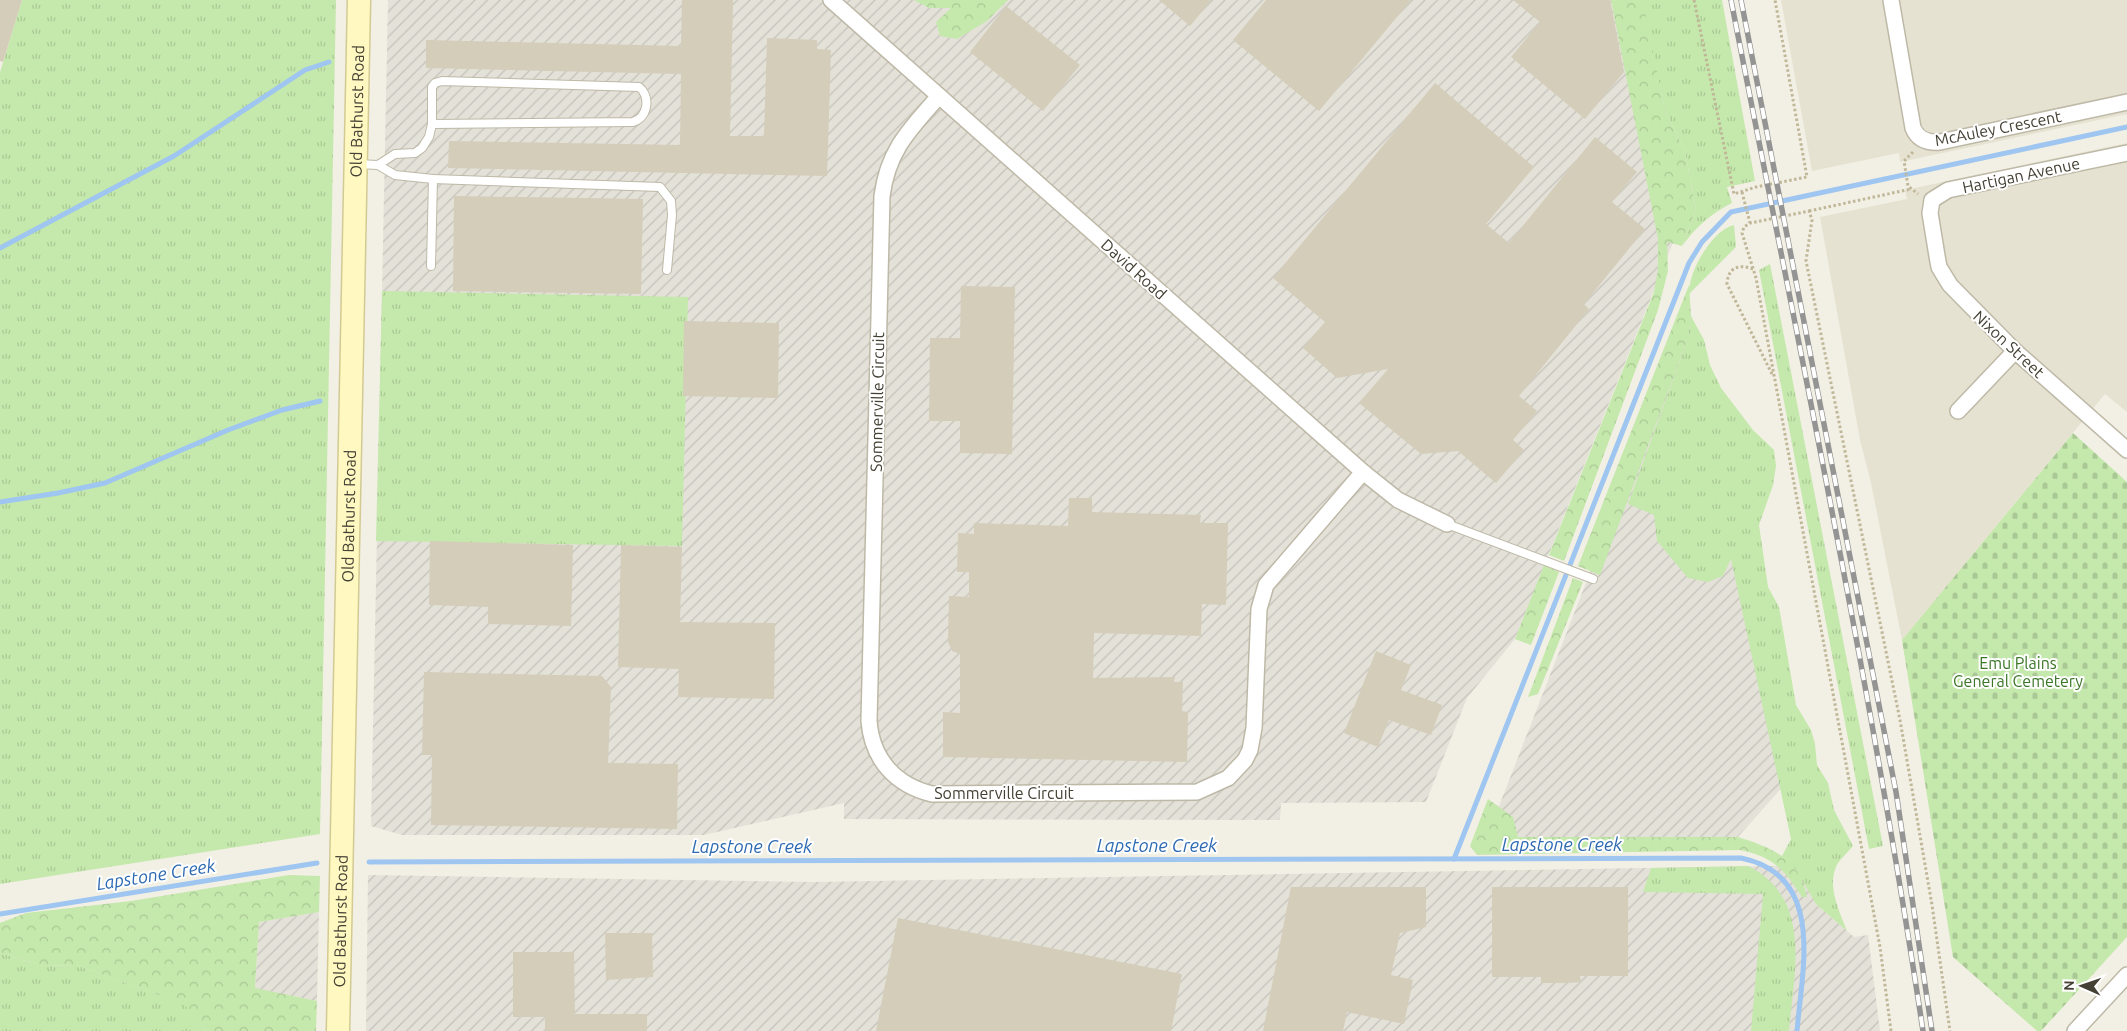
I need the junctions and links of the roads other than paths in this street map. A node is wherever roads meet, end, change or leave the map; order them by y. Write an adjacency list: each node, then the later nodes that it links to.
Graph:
1 (359, 0): 8 (main road, Old Bathurst Road)
2 (831, 0): 4 (street, David Road)
3 (1890, 0): 5 (street, McAuley Crescent)
4 (939, 96): 17 (street, David Road); 17 (street, Sommerville Circuit)
5 (2127, 102)
6 (432, 124): 6 (lane); 9 (lane)
7 (2127, 153): 11 (street, Hartigan Avenue)
8 (356, 164): 9 (lane); 21 (main road, Old Bathurst Road)
9 (378, 164): 10 (lane)
10 (433, 179): 12 (lane); 13 (lane)
11 (1930, 213): 14 (street, Nixon Street)
12 (431, 266)
13 (667, 270)
14 (2015, 351): 15 (street); 16 (street, Nixon Street)
15 (1958, 411)
16 (2127, 450)
17 (1363, 472): 18 (street, David Road)
18 (1447, 524): 19 (lane)
19 (1593, 579)
20 (2127, 975): 22 (street)
21 (338, 1031)
22 (2075, 1031)

